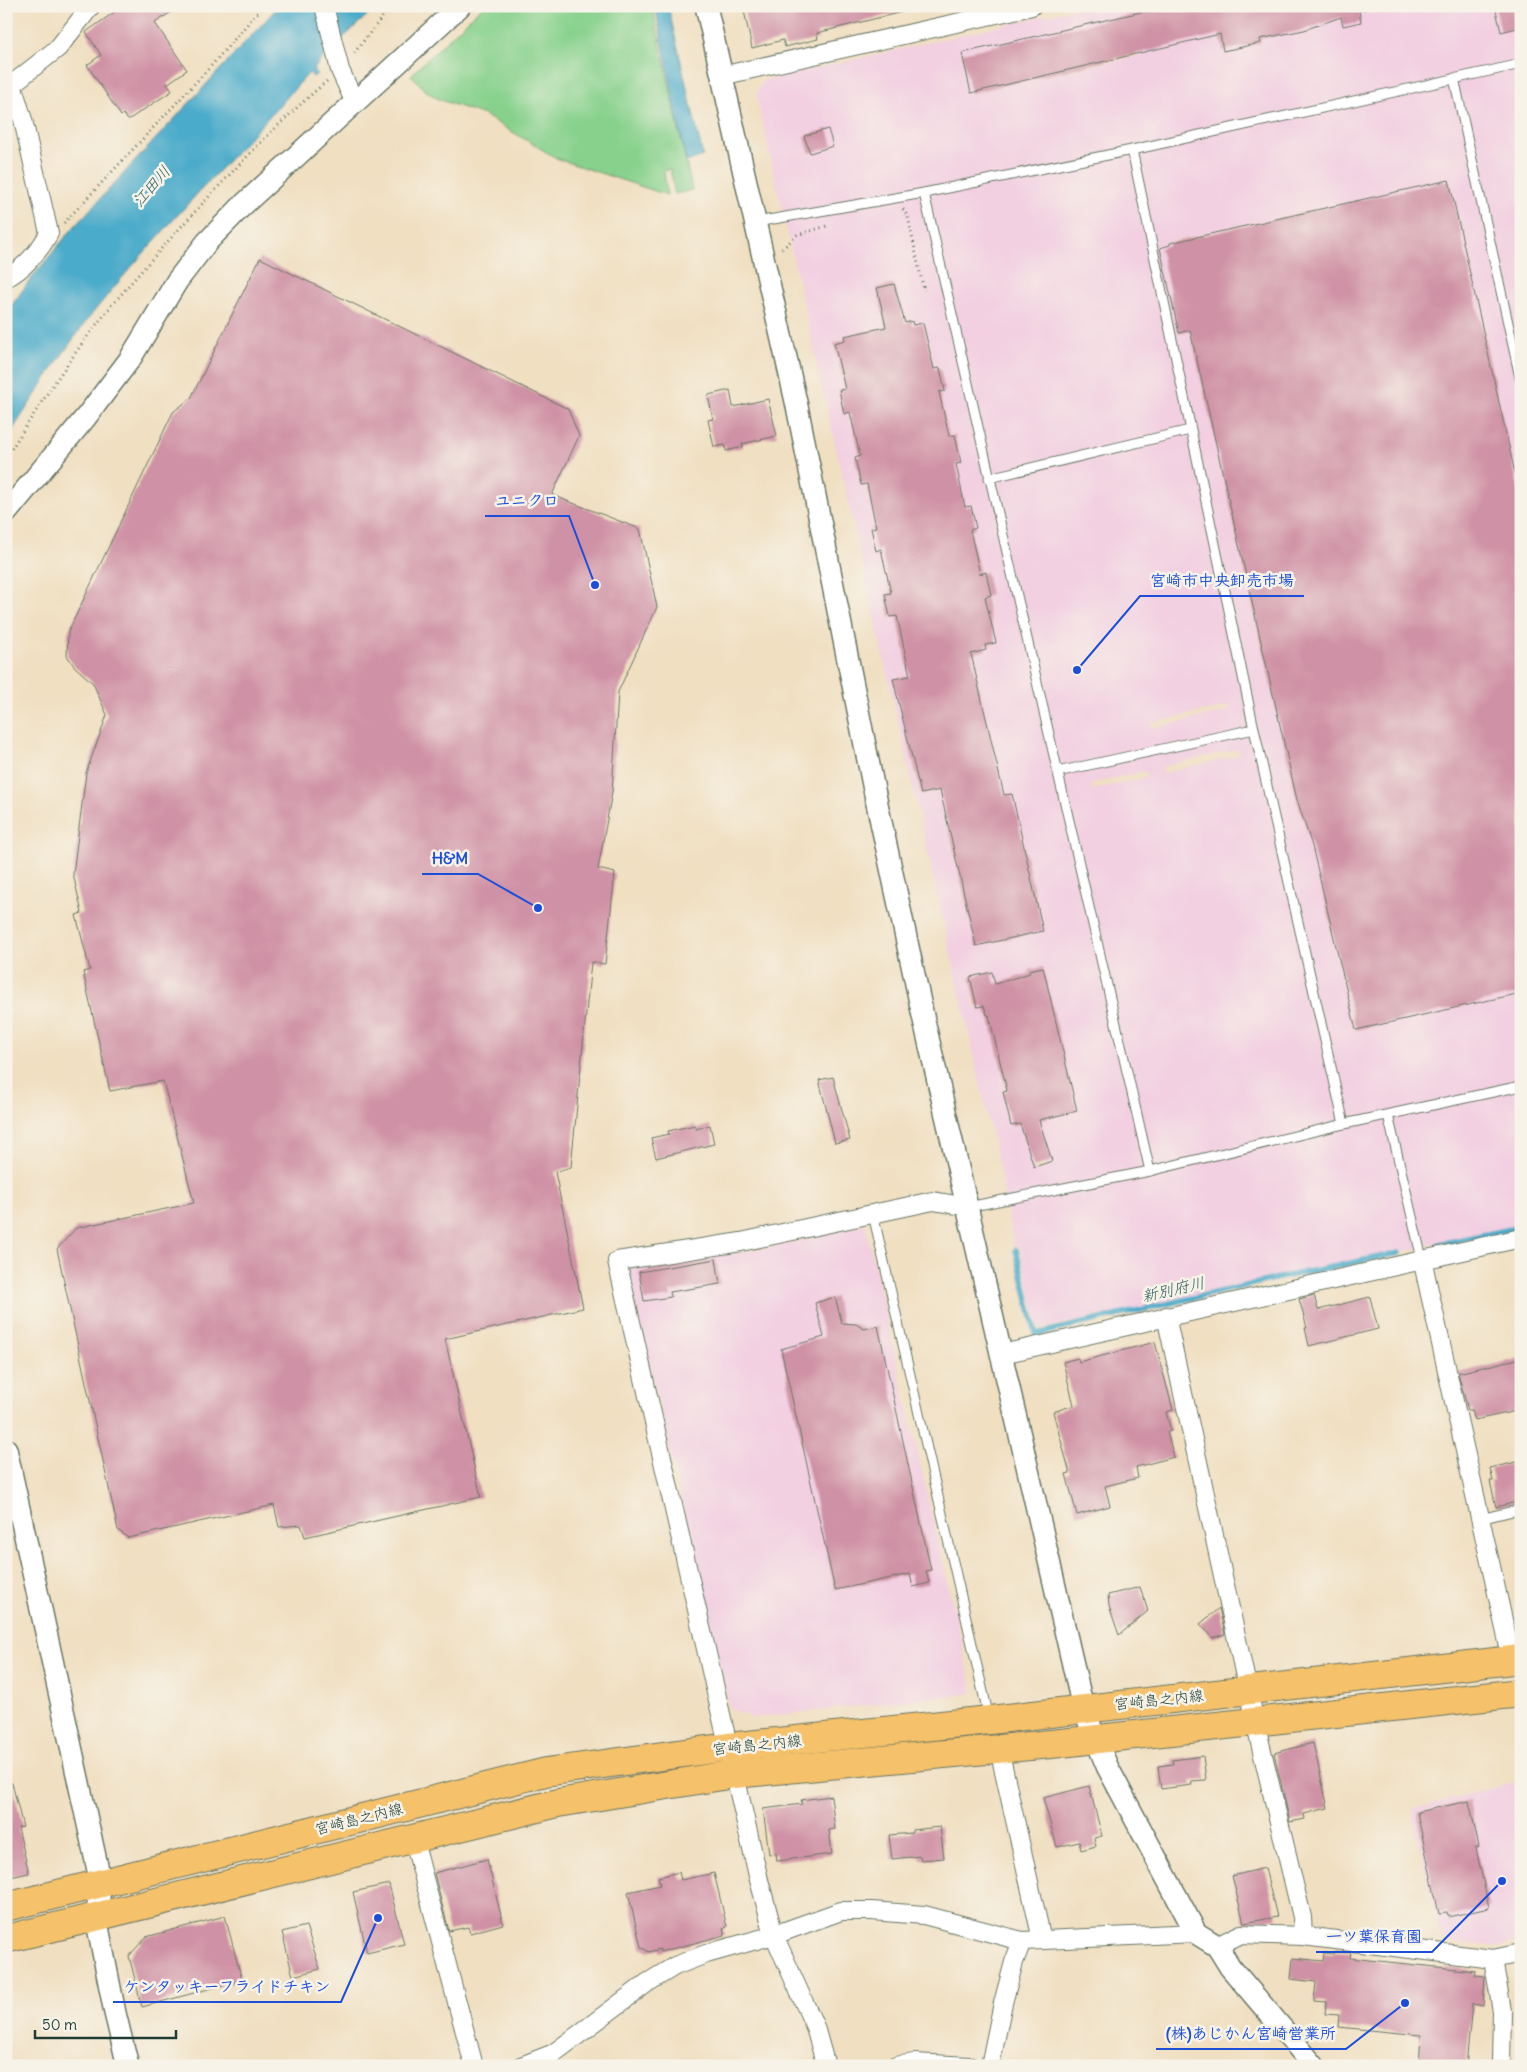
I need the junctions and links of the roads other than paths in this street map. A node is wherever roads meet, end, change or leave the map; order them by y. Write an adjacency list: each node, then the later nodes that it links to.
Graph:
1 (91, 6): 9 (street)
2 (324, 6): 10 (street)
3 (460, 6): 10 (street)
4 (706, 6): 7 (street)
5 (1032, 6): 7 (street)
6 (1521, 64): 8 (lane)
7 (721, 76): 13 (street)
8 (1454, 78): 11 (lane); 15 (lane)
9 (9, 87): 14 (street)
10 (355, 103): 19 (street)
11 (1132, 150): 12 (lane); 17 (lane)
12 (924, 194): 13 (lane); 18 (lane)
13 (756, 222): 26 (street)
14 (6, 278)
15 (1518, 359): 16 (lane)
16 (1521, 382)
17 (1190, 430): 18 (lane); 20 (lane)
18 (989, 478): 21 (lane)
19 (6, 512)
20 (1254, 729): 21 (lane); 24 (lane)
21 (1057, 772): 25 (lane)
22 (1521, 1086): 23 (lane)
23 (1388, 1115): 24 (lane); 29 (lane)
24 (1344, 1124): 25 (lane)
25 (1150, 1171): 26 (lane)
26 (968, 1207): 27 (street); 31 (street)
27 (873, 1214): 39 (lane); 42 (street)
28 (1521, 1238): 29 (street)
29 (1422, 1259): 30 (street); 34 (street)
30 (1166, 1316): 31 (street); 36 (street)
31 (1002, 1354): 38 (street)
32 (6, 1449): 46 (street)
33 (1521, 1509): 34 (lane)
34 (1480, 1519): 35 (street)
35 (1516, 1660): 36 (main road, 宮崎島之内線)
36 (1249, 1691): 38 (main road, 宮崎島之内線); 40 (street)
37 (1520, 1698): 40 (main road, 宮崎島之内線)
38 (1083, 1708): 39 (main road, 宮崎島之内線); 41 (street)
39 (990, 1720): 42 (main road, 宮崎島之内線)
40 (1255, 1722): 41 (main road, 宮崎島之内線); 51 (street)
41 (1097, 1740): 43 (main road, 宮崎島之内線); 49 (street)
42 (728, 1747): 44 (street); 46 (main road, 宮崎島之内線)
43 (999, 1749): 44 (main road, 宮崎島之内線); 53 (street)
44 (734, 1774): 45 (main road, 宮崎島之内線); 50 (street)
45 (413, 1838): 48 (main road, 宮崎島之内線); 60 (street)
46 (101, 1884): 47 (main road, 宮崎島之内線); 48 (street)
47 (6, 1907)
48 (96, 1917): 52 (main road, 宮崎島之内線); 59 (street)
49 (1196, 1933): 53 (street); 55 (street)
50 (774, 1935): 54 (street); 61 (street); 62 (street)
51 (1302, 1936): 55 (street); 57 (street)
52 (6, 1939)
53 (1042, 1940): 54 (street)
54 (1022, 1941): 58 (street)
55 (1217, 1946): 65 (street)
56 (1521, 1953): 57 (street)
57 (1493, 1959): 66 (street)
58 (985, 2065)
59 (128, 2066)
60 (474, 2066)
61 (521, 2066)
62 (826, 2066)
63 (896, 2066): 64 (street)
64 (969, 2066)
65 (1314, 2066)
66 (1501, 2066)

